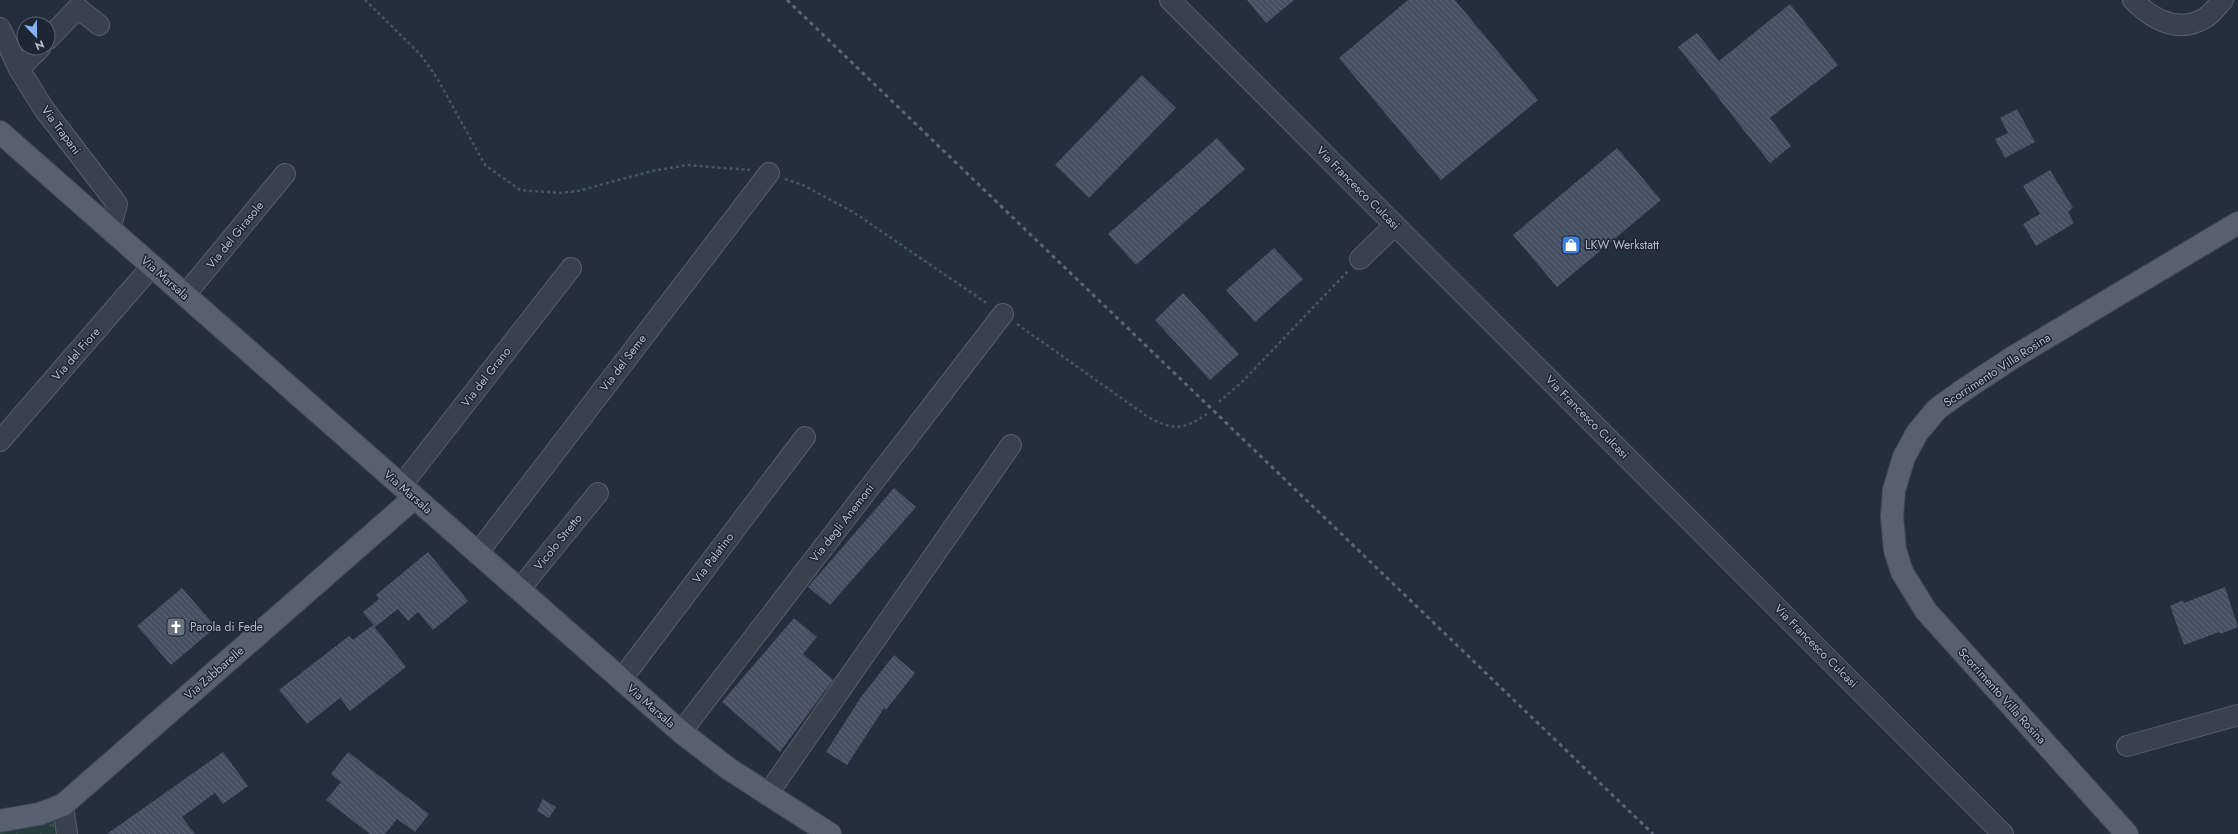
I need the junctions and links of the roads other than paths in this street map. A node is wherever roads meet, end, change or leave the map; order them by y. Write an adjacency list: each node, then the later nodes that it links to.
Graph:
1 (1170, 0): 13 (street, Via Francesco Culcasi)
2 (2133, 0): 3 (street)
3 (2223, 0)
4 (99, 25): 6 (street)
5 (0, 28): 8 (street, Via Trapani)
6 (56, 31)
7 (32, 56): 8 (street)
8 (19, 69): 14 (street, Via Trapani)
9 (0, 132): 14 (main road, Via Marsala)
10 (769, 173): 25 (street, Via del Seme)
11 (285, 174): 18 (street, Via del Girasole)
12 (2238, 223): 37 (main road, Scorrimento Villa Rosina)
13 (1395, 225): 15 (street); 36 (street, Via Francesco Culcasi)
14 (110, 230): 16 (main road, Via Marsala)
15 (1360, 259)
16 (152, 266): 18 (main road, Via Marsala); 21 (street, Via del Fiore)
17 (571, 268): 23 (street, Via del Grano)
18 (185, 295): 23 (main road, Via Marsala)
19 (1003, 314): 29 (street, Via degli Anemoni)
20 (805, 437): 27 (street, Via Palatino)
21 (0, 441)
22 (1011, 445): 31 (street)
23 (407, 492): 25 (main road, Via Marsala); 32 (main road, Via Zabbarelle)
24 (598, 493): 26 (street, Vicolo Stretto)
25 (478, 554): 26 (main road, Via Marsala)
26 (519, 590): 27 (main road, Via Marsala)
27 (621, 680): 29 (main road, Via Marsala)
28 (2238, 715): 30 (street)
29 (681, 732): 31 (main road, Via Marsala)
30 (2127, 746)
31 (767, 795): 35 (main road, Via Marsala)
32 (63, 805): 33 (main road, Via Zabbarelle); 34 (street)
33 (0, 821)
34 (67, 834)
35 (830, 834)
36 (2003, 834)
37 (2127, 834)

